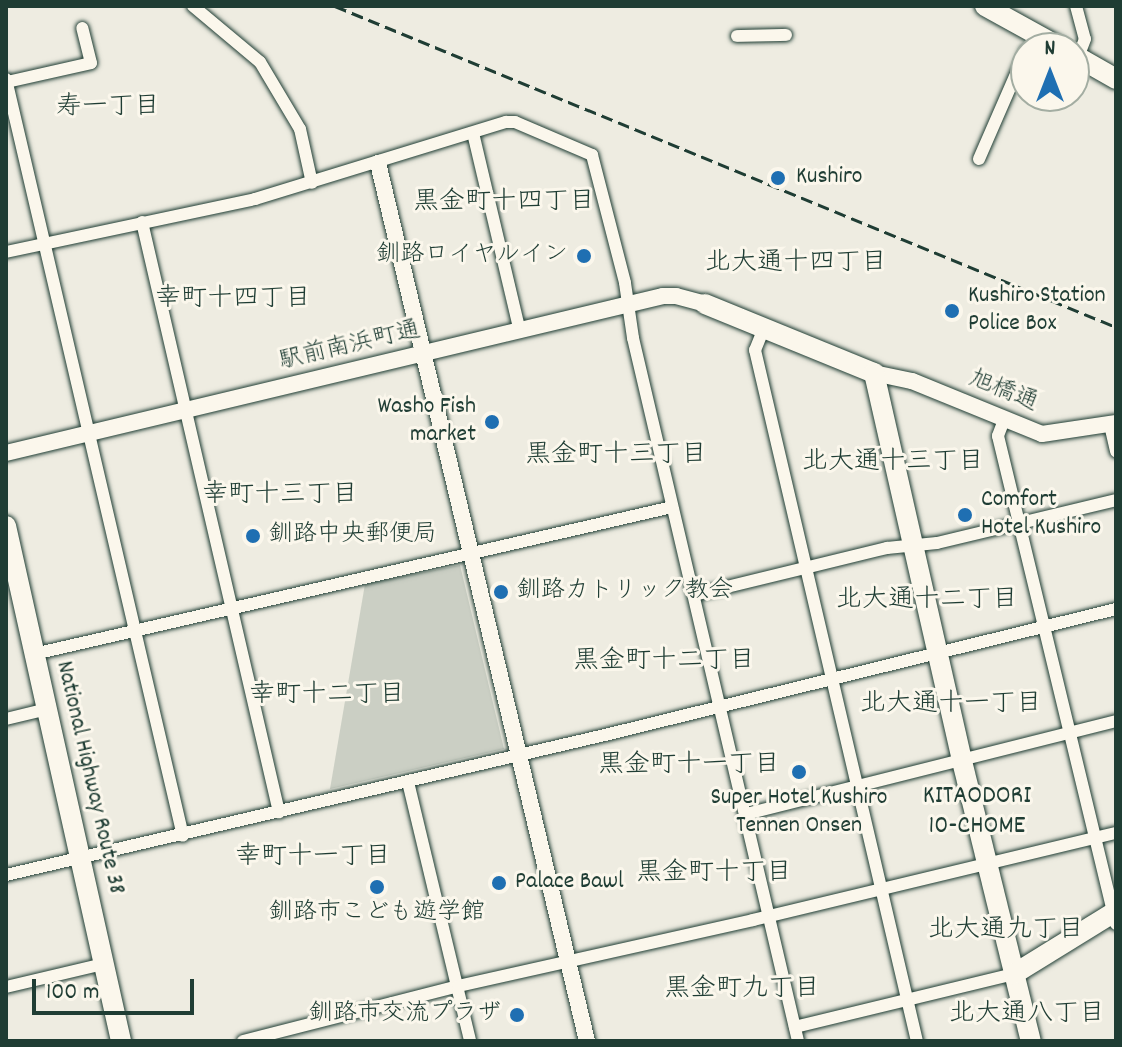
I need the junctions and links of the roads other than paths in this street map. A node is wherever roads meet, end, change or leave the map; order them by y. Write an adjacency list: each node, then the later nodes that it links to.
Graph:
1 (193, 6): 16 (street)
2 (985, 6): 5 (main road)
3 (1076, 6): 6 (street)
4 (82, 28): 11 (street)
5 (1015, 32)
6 (1083, 32)
7 (786, 35): 8 (street)
8 (737, 36)
9 (1090, 64): 10 (main road)
10 (1116, 79)
11 (6, 80): 18 (street)
12 (1010, 88): 14 (street)
13 (473, 133): 15 (street); 20 (street); 23 (street)
14 (979, 159)
15 (378, 163): 16 (street); 24 (street)
16 (312, 183): 17 (street)
17 (142, 222): 18 (street); 26 (street)
18 (45, 243): 19 (street); 29 (street)
19 (6, 252)
20 (628, 304): 21 (street, 駅前南浜町通); 23 (street, 駅前南浜町通); 33 (street)
21 (705, 304): 22 (main road)
22 (764, 328): 25 (main road); 38 (street)
23 (520, 332): 24 (street, 駅前南浜町通)
24 (423, 354): 26 (street, 駅前南浜町通); 37 (street)
25 (874, 373): 27 (street, 旭橋通); 36 (main road)
26 (187, 410): 29 (street, 駅前南浜町通); 40 (street)
27 (1004, 420): 28 (street, 旭橋通); 34 (street)
28 (1113, 424): 30 (street)
29 (90, 434): 31 (street, 駅前南浜町通); 43 (street)
30 (1116, 451)
31 (6, 453)
32 (1116, 500): 34 (street)
33 (672, 507): 37 (street); 39 (street)
34 (1019, 522): 36 (street); 42 (street)
35 (6, 526): 45 (main road, National Highway Route 38)
36 (913, 544): 38 (street); 44 (main road)
37 (470, 554): 40 (street); 52 (street)
38 (807, 566): 39 (street); 46 (street)
39 (694, 595): 47 (street)
40 (232, 609): 43 (street); 56 (street)
41 (1116, 609): 42 (street)
42 (1045, 626): 44 (street); 51 (street)
43 (135, 631): 45 (street); 59 (street)
44 (938, 651): 46 (street); 53 (main road)
45 (34, 654): 48 (main road, National Highway Route 38)
46 (833, 679): 47 (street); 55 (street)
47 (721, 707): 52 (street); 57 (street)
48 (47, 709): 49 (street); 61 (main road, National Highway Route 38)
49 (6, 719)
50 (1116, 721): 51 (street)
51 (1069, 732): 53 (street); 60 (street)
52 (519, 755): 54 (street); 67 (street)
53 (962, 761): 55 (street); 62 (main road)
54 (408, 782): 56 (street); 70 (street)
55 (858, 786): 57 (street); 64 (street)
56 (279, 812): 59 (street)
57 (746, 814): 65 (street)
58 (1116, 833): 60 (street)
59 (183, 836): 61 (street)
60 (1095, 838): 62 (street); 66 (street)
61 (83, 858): 63 (street); 68 (main road, National Highway Route 38)
62 (988, 864): 64 (street); 69 (main road)
63 (6, 875)
64 (881, 889): 65 (street); 72 (street)
65 (770, 916): 67 (street); 73 (street)
66 (1115, 916): 69 (main road)
67 (568, 963): 70 (street); 77 (street)
68 (103, 964): 71 (street); 74 (main road, National Highway Route 38)
69 (1014, 974): 72 (street); 80 (main road)
70 (458, 986): 75 (street); 76 (street)
71 (6, 987)
72 (908, 1001): 73 (street); 79 (street)
73 (795, 1027): 78 (street)
74 (121, 1041)
75 (243, 1041)
76 (470, 1041)
77 (587, 1041)
78 (798, 1041)
79 (917, 1041)
80 (1031, 1041)

